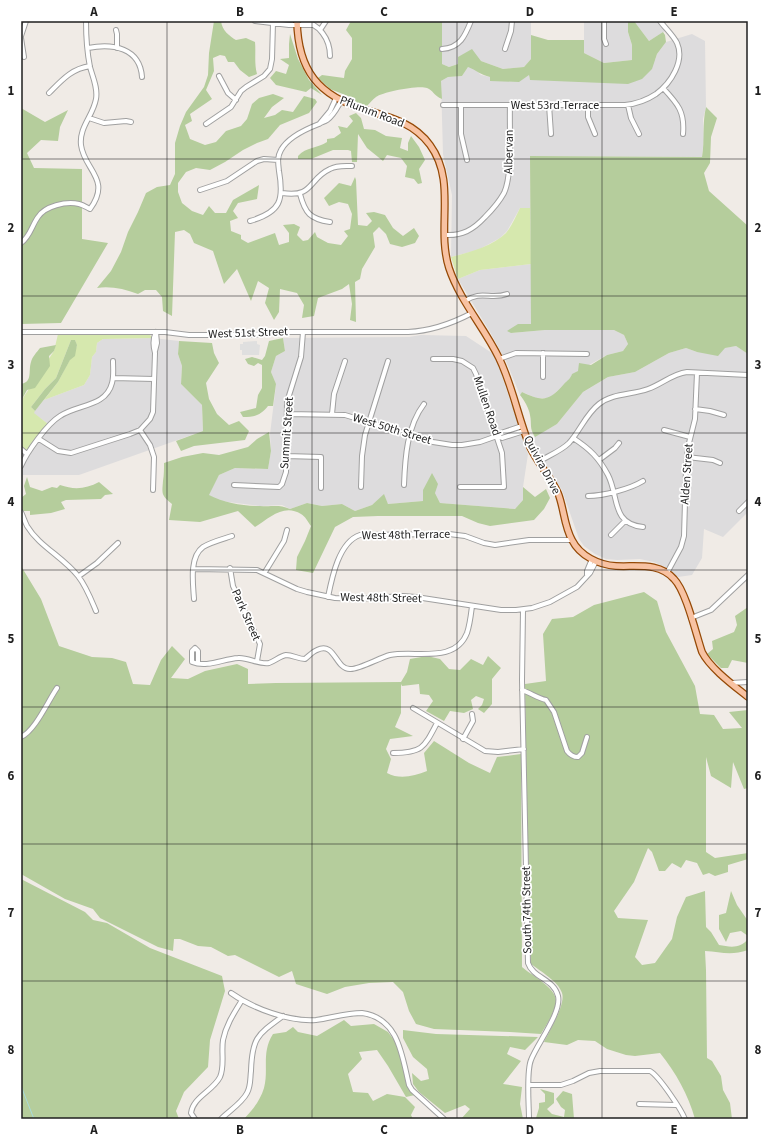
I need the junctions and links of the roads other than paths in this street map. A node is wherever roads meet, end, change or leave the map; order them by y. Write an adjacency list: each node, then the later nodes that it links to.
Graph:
1 (26, 21): 14 (street)
2 (86, 21): 16 (street)
3 (255, 21): 11 (street)
4 (326, 21): 13 (street)
5 (471, 21): 18 (street)
6 (512, 21): 19 (street)
7 (604, 21): 15 (street)
8 (660, 21): 25 (street)
9 (283, 22): 10 (street); 11 (street)
10 (299, 22): 13 (street); 28 (main road, Pflumm Road)
11 (273, 23): 27 (street)
12 (116, 30): 17 (street)
13 (320, 30): 20 (street)
14 (21, 37): 21 (street)
15 (606, 44)
16 (88, 48): 17 (street); 22 (street)
17 (117, 48): 24 (street)
18 (442, 49)
19 (505, 49)
20 (330, 56)
21 (24, 57)
22 (90, 66): 26 (street); 35 (street)
23 (219, 76): 27 (street)
24 (142, 77)
25 (663, 88): 34 (street, West 53rd Terrace); 41 (street)
26 (49, 93)
27 (236, 100): 37 (street)
28 (339, 100): 42 (street); 45 (main road, Pflumm Road)
29 (443, 105): 30 (street, West 53rd Terrace)
30 (461, 105): 31 (street, West 53rd Terrace); 43 (street)
31 (510, 105): 32 (street, West 53rd Terrace); 51 (street, Albervan)
32 (549, 105): 33 (street, West 53rd Terrace); 38 (street)
33 (588, 105): 34 (street, West 53rd Terrace); 39 (street)
34 (628, 105): 40 (street)
35 (89, 118): 36 (street); 52 (street)
36 (131, 122)
37 (206, 124)
38 (551, 134)
39 (595, 134)
40 (639, 134)
41 (683, 134)
42 (278, 160): 46 (street); 47 (street)
43 (467, 160)
44 (352, 166): 48 (street)
45 (444, 179): 51 (main road, Quivira Drive)
46 (200, 190)
47 (282, 194): 48 (street); 49 (street)
48 (300, 194): 50 (street)
49 (250, 221)
50 (330, 222)
51 (444, 235): 54 (main road, Quivira Drive)
52 (21, 243)
53 (507, 294): 54 (street)
54 (465, 301): 55 (main road, Quivira Drive)
55 (472, 314): 58 (street, West 51st Street); 62 (main road, Quivira Drive)
56 (21, 332): 57 (street, West 51st Street)
57 (156, 332): 58 (street, West 51st Street); 70 (street)
58 (303, 332): 73 (street, Summit Street)
59 (543, 353): 60 (street); 62 (street); 68 (street)
60 (587, 354)
61 (433, 359): 81 (street, Mullen Road)
62 (499, 359): 77 (main road, Quivira Drive)
63 (113, 361): 69 (street)
64 (345, 361): 74 (street)
65 (388, 361): 76 (street)
66 (697, 373): 67 (street); 72 (street, Alden Street); 83 (street)
67 (748, 374)
68 (543, 377)
69 (113, 378): 70 (street); 84 (street)
70 (154, 379): 78 (street)
71 (424, 404): 80 (street)
72 (695, 409): 75 (street); 82 (street, Alden Street)
73 (287, 414): 74 (street, West 50th Street); 88 (street, Summit Street)
74 (332, 414): 76 (street, West 50th Street)
75 (724, 415)
76 (369, 422): 80 (street, West 50th Street); 97 (street)
77 (523, 429): 81 (street, West 50th Street); 91 (main road, Quivira Drive)
78 (140, 430): 84 (street); 100 (street)
79 (664, 430): 82 (street)
80 (410, 435): 81 (street, West 50th Street); 96 (street)
81 (497, 436): 98 (street, Mullen Road)
82 (690, 437): 89 (street, Alden Street)
83 (573, 438): 90 (street); 91 (street)
84 (39, 439): 87 (street)
85 (619, 443): 90 (street)
86 (21, 449): 87 (street)
87 (27, 454): 93 (street)
88 (286, 456): 95 (street, Summit Street); 99 (street)
89 (687, 457): 92 (street); 117 (street, Alden Street)
90 (599, 460): 101 (street)
91 (538, 462): 111 (main road, Quivira Drive)
92 (720, 463)
93 (21, 466)
94 (643, 481): 101 (street)
95 (234, 485)
96 (404, 485)
97 (361, 487)
98 (460, 487)
99 (321, 488)
100 (153, 490)
101 (613, 491): 102 (street); 106 (street)
102 (588, 496)
103 (748, 502): 104 (street)
104 (740, 511)
105 (21, 512): 119 (street)
106 (625, 521): 107 (street); 109 (street)
107 (643, 527)
108 (286, 530): 116 (street)
109 (611, 535)
110 (232, 536): 114 (street)
111 (571, 540): 113 (main road, Quivira Drive); 120 (street, West 48th Terrace)
112 (118, 543): 119 (street)
113 (594, 560): 117 (main road, Quivira Drive); 123 (street, West 48th Street)
114 (194, 568): 115 (street, West 48th Street); 121 (street)
115 (230, 568): 116 (street, West 48th Street); 126 (street, Park Street)
116 (265, 572): 120 (street, West 48th Street)
117 (667, 573): 125 (main road, Quivira Drive)
118 (748, 575): 125 (street)
119 (78, 576): 124 (street)
120 (328, 597): 122 (street, West 48th Street)
121 (194, 598)
122 (472, 606): 123 (street, West 48th Street); 126 (street)
123 (523, 610): 131 (street, South 74th Street)
124 (96, 612)
125 (691, 618): 129 (main road, Quivira Drive)
126 (258, 661): 127 (street)
127 (198, 663)
128 (748, 682): 129 (street)
129 (731, 683): 132 (main road, Quivira Drive)
130 (57, 688): 136 (street)
131 (522, 690): 137 (street); 139 (street, South 74th Street)
132 (748, 697)
133 (413, 708): 135 (street)
134 (472, 714): 138 (street)
135 (437, 723): 138 (street); 140 (street)
136 (21, 737)
137 (587, 737)
138 (463, 739): 139 (street)
139 (524, 749): 144 (street, South 74th Street)
140 (393, 753)
141 (231, 993): 142 (street)
142 (242, 1000): 143 (street); 147 (street)
143 (283, 1016): 148 (street); 149 (street)
144 (529, 1085): 146 (street); 150 (street, South 74th Street)
145 (639, 1104): 146 (street)
146 (676, 1105): 151 (street)
147 (195, 1119)
148 (220, 1119)
149 (444, 1119)
150 (529, 1119)
151 (685, 1119)

